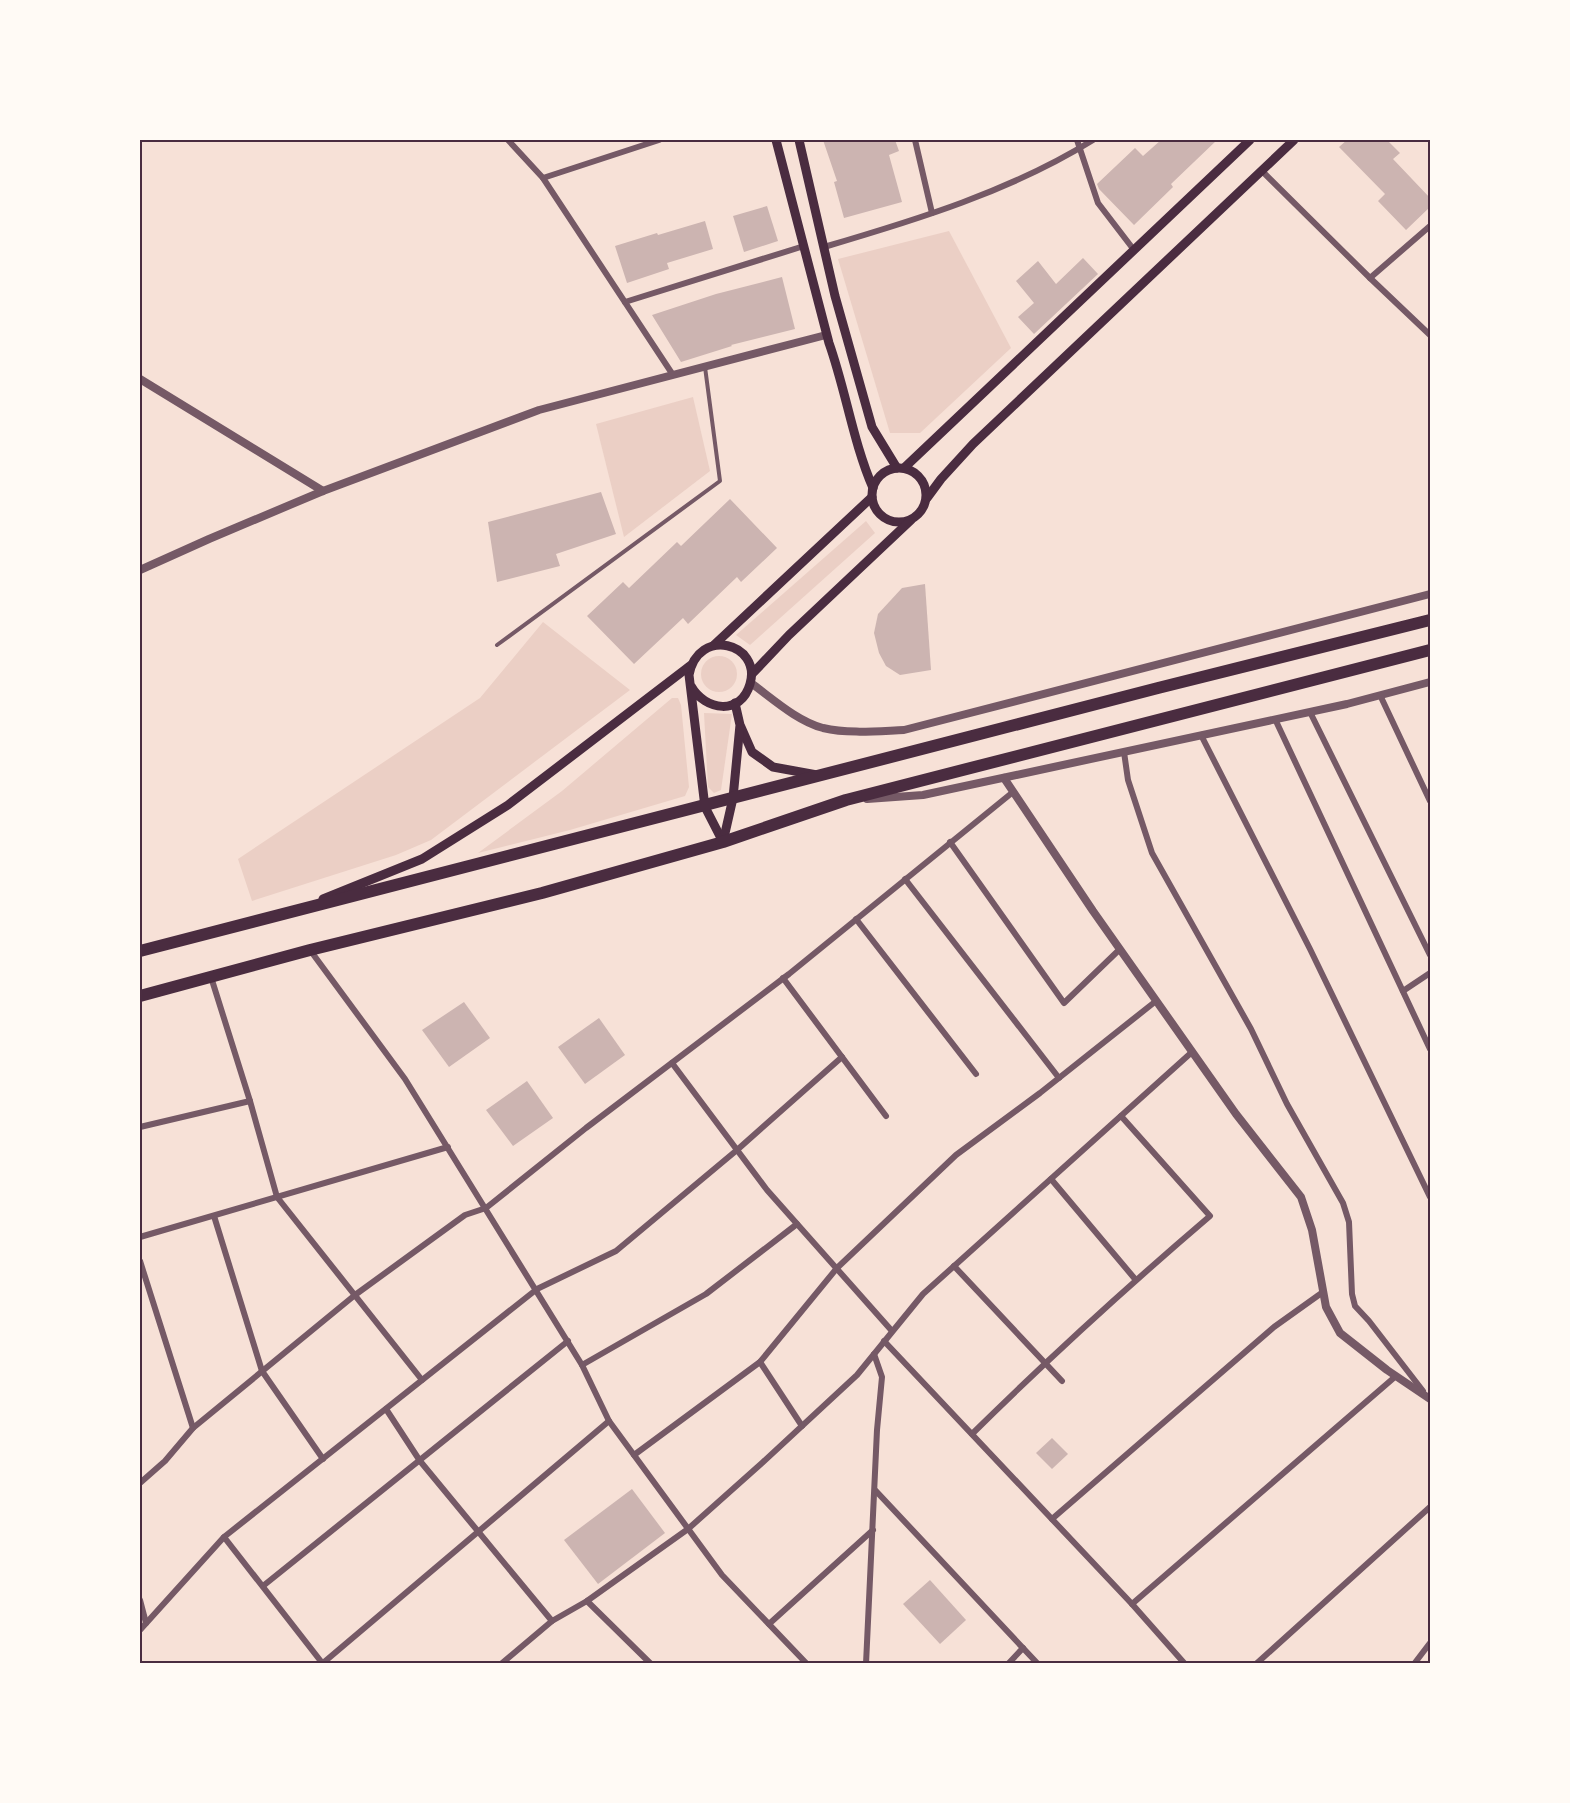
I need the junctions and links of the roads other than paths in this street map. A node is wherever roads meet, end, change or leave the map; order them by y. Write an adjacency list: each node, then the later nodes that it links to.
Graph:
1 (508, 140): 12 (street)
2 (659, 140): 12 (street)
3 (776, 140): 15 (main road)
4 (799, 140): 16 (main road)
5 (915, 140): 13 (street)
6 (1077, 140): 10 (street)
7 (1093, 140): 10 (street)
8 (1250, 140): 17 (main road)
9 (1294, 140): 11 (main road)
10 (1079, 148): 13 (street); 17 (street)
11 (1262, 171): 18 (street); 28 (main road)
12 (543, 178): 19 (street)
13 (932, 213): 16 (street)
14 (1431, 226): 18 (street)
15 (804, 246): 19 (street); 20 (main road)
16 (824, 247): 25 (main road)
17 (1134, 250): 25 (main road)
18 (1370, 278): 21 (street)
19 (625, 302): 23 (street)
20 (826, 334): 22 (street); 27 (main road)
21 (1431, 335)
22 (704, 366): 23 (street); 33 (lane)
23 (673, 375): 26 (street)
24 (140, 379): 26 (street)
25 (900, 468): 27 (main road); 28 (main road)
26 (323, 491): 30 (street)
27 (872, 493): 29 (main road); 34 (main road)
28 (927, 498): 29 (main road)
29 (911, 520): 37 (main road)
30 (140, 570)
31 (1431, 594): 37 (street)
32 (1431, 620): 47 (highway)
33 (497, 645)
34 (714, 645): 36 (main road); 37 (main road)
35 (1431, 650): 51 (highway)
36 (691, 665): 39 (main road); 57 (main road)
37 (751, 678): 41 (main road)
38 (1431, 682): 40 (street)
39 (691, 686): 41 (main road); 53 (main road)
40 (1380, 695): 42 (street); 52 (street)
41 (735, 703): 44 (main road)
42 (1310, 711): 43 (street); 62 (street)
43 (1275, 719): 45 (street); 66 (street)
44 (740, 725): 47 (main road); 50 (main road)
45 (1201, 735): 46 (street); 83 (street)
46 (1124, 752): 48 (street); 106 (street)
47 (819, 775): 50 (highway)
48 (1004, 778): 49 (street); 51 (street)
49 (1013, 792): 55 (street); 59 (street)
50 (733, 798): 53 (highway); 54 (main road)
51 (846, 800): 54 (highway)
52 (1431, 801)
53 (705, 807): 54 (main road); 57 (highway)
54 (723, 842): 60 (highway)
55 (950, 842): 56 (street); 59 (street)
56 (905, 879): 58 (street); 74 (street)
57 (294, 911): 61 (highway)
58 (856, 920): 65 (street); 73 (street)
59 (1120, 949): 68 (street)
60 (310, 950): 64 (highway); 79 (street)
61 (140, 951)
62 (1431, 955)
63 (1431, 973): 66 (street)
64 (211, 977): 67 (highway); 75 (street)
65 (783, 978): 71 (street); 72 (street)
66 (1403, 991): 69 (street)
67 (140, 996)
68 (1156, 1001): 70 (street); 74 (street)
69 (1431, 1049)
70 (1192, 1052): 77 (street); 93 (street)
71 (842, 1057): 76 (street); 80 (street)
72 (672, 1063): 80 (street); 84 (street)
73 (976, 1074)
74 (1059, 1078): 90 (street)
75 (250, 1101): 78 (street); 82 (street)
76 (886, 1116)
77 (1120, 1116): 81 (street); 91 (street)
78 (140, 1127)
79 (448, 1147): 82 (street); 84 (street)
80 (737, 1150): 86 (street); 92 (street)
81 (1051, 1179): 89 (street); 91 (street)
82 (277, 1197): 85 (street); 94 (street)
83 (1431, 1197)
84 (486, 1208): 92 (street); 94 (street)
85 (214, 1216): 87 (street); 102 (street)
86 (797, 1224): 90 (street); 101 (street)
87 (140, 1238)
88 (140, 1261): 110 (street)
89 (954, 1266): 95 (street); 100 (street)
90 (837, 1268): 95 (street); 99 (street)
91 (1136, 1279): 100 (street)
92 (537, 1289): 96 (street); 104 (street)
93 (1323, 1292): 103 (street); 118 (street)
94 (355, 1295): 102 (street); 104 (street)
95 (892, 1331): 97 (street)
96 (568, 1341): 101 (street); 114 (street)
97 (884, 1341): 98 (street); 111 (street)
98 (874, 1354): 109 (street); 116 (street)
99 (760, 1362): 109 (street); 112 (street)
100 (1044, 1362): 105 (street); 111 (street)
101 (582, 1365): 108 (street)
102 (262, 1371): 110 (street); 113 (street)
103 (1396, 1376): 106 (street); 126 (street)
104 (422, 1380): 107 (street)
105 (1062, 1382)
106 (1429, 1398)
107 (386, 1409): 113 (street); 114 (street)
108 (609, 1421): 112 (street); 121 (street)
109 (802, 1426): 119 (street)
110 (193, 1428): 115 (street)
111 (972, 1434): 118 (street)
112 (634, 1455): 119 (street)
113 (322, 1459): 122 (street)
114 (420, 1461): 121 (street); 123 (street)
115 (140, 1484)
116 (875, 1490): 120 (street); 132 (street)
117 (1431, 1507): 141 (street)
118 (1052, 1519): 126 (street)
119 (688, 1529): 125 (street); 129 (street)
120 (873, 1530): 129 (street); 137 (street)
121 (480, 1532): 127 (street); 133 (street)
122 (224, 1537): 123 (street); 128 (street)
123 (263, 1586): 133 (street)
124 (140, 1600): 128 (street)
125 (587, 1601): 127 (street); 135 (street)
126 (1132, 1604): 140 (street)
127 (552, 1621): 134 (street)
128 (146, 1623): 130 (street)
129 (769, 1624): 136 (street)
130 (140, 1630)
131 (1431, 1643): 142 (street)
132 (1023, 1648): 138 (street); 139 (street)
133 (323, 1663)
134 (501, 1664)
135 (651, 1664)
136 (807, 1664)
137 (866, 1664)
138 (1008, 1664)
139 (1038, 1664)
140 (1185, 1664)
141 (1256, 1664)
142 (1414, 1664)

